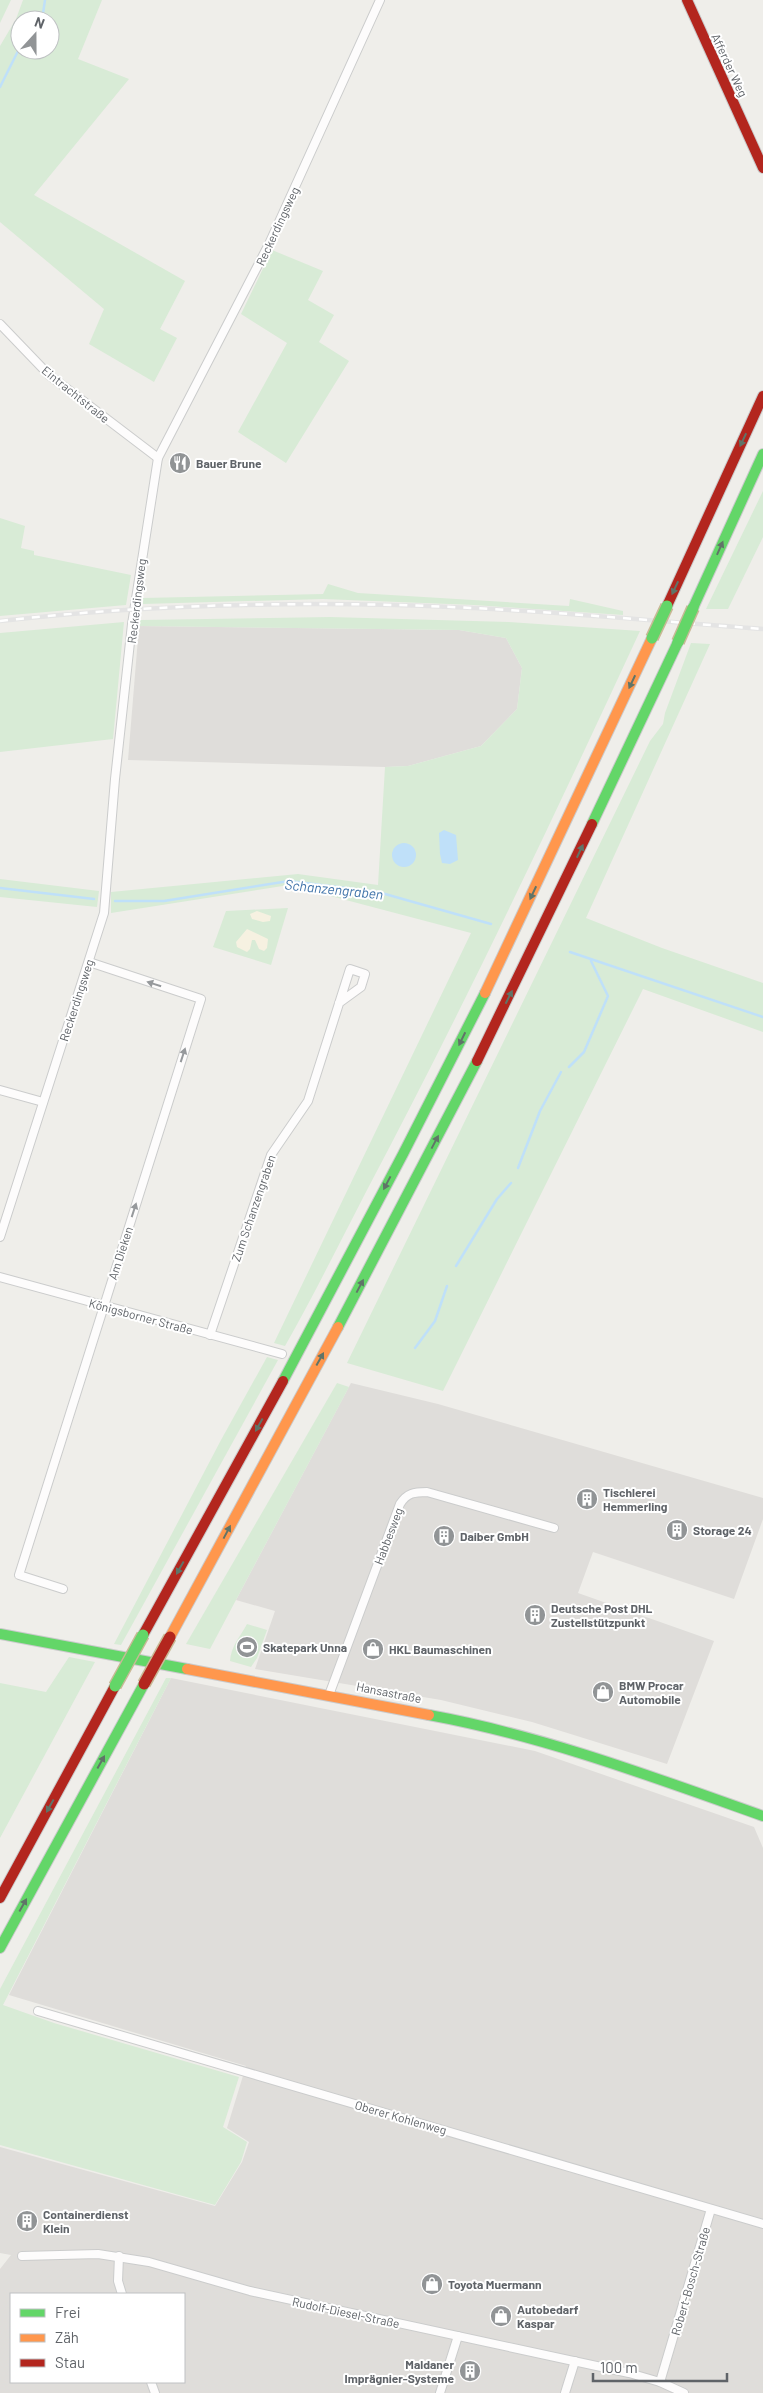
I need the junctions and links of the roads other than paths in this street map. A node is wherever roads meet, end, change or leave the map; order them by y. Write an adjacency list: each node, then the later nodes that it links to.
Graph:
1 (380, 0): 7 (street, Reckerdingsweg)
2 (687, 0): 3 (main road, Afferder Weg)
3 (763, 168)
4 (0, 324): 7 (street, Eintrachtstraße)
5 (763, 396): 22 (main road, one-way to 22, bridge)
6 (763, 454): 23 (main road, one-way to 6, bridge)
7 (158, 458): 8 (street, Reckerdingsweg)
8 (89, 962): 11 (street, Reckerdingsweg); 14 (street, Am Dieken, one-way to 8)
9 (340, 1003): 15 (street, Zum Schanzengraben)
10 (0, 1090): 11 (street)
11 (43, 1102): 12 (street, Reckerdingsweg)
12 (0, 1237)
13 (0, 1277): 14 (street, Königsborner Straße)
14 (103, 1306): 15 (street, Königsborner Straße); 18 (street, Am Dieken)
15 (210, 1335): 16 (street, Königsborner Straße)
16 (282, 1354)
17 (554, 1528): 20 (street, Habbesweg)
18 (63, 1588)
19 (0, 1634): 20 (main road, Hansastraße)
20 (329, 1695): 21 (main road, Hansastraße)
21 (763, 1816)
22 (0, 1898)
23 (0, 1948)
24 (38, 2011): 25 (street, Oberer Kohlenweg)
25 (711, 2208): 26 (street, Oberer Kohlenweg); 32 (street, Robert-Bosch-Straße)
26 (763, 2224)
27 (22, 2256): 28 (street, Rudolf-Diesel-Straße)
28 (119, 2256): 29 (street); 30 (street, Rudolf-Diesel-Straße)
29 (122, 2293)
30 (458, 2336): 31 (street, Rudolf-Diesel-Straße); 33 (street)
31 (574, 2360): 32 (street, Rudolf-Diesel-Straße); 34 (street)
32 (660, 2382): 35 (street, Rudolf-Diesel-Straße)
33 (440, 2393)
34 (565, 2393)
35 (684, 2393)

